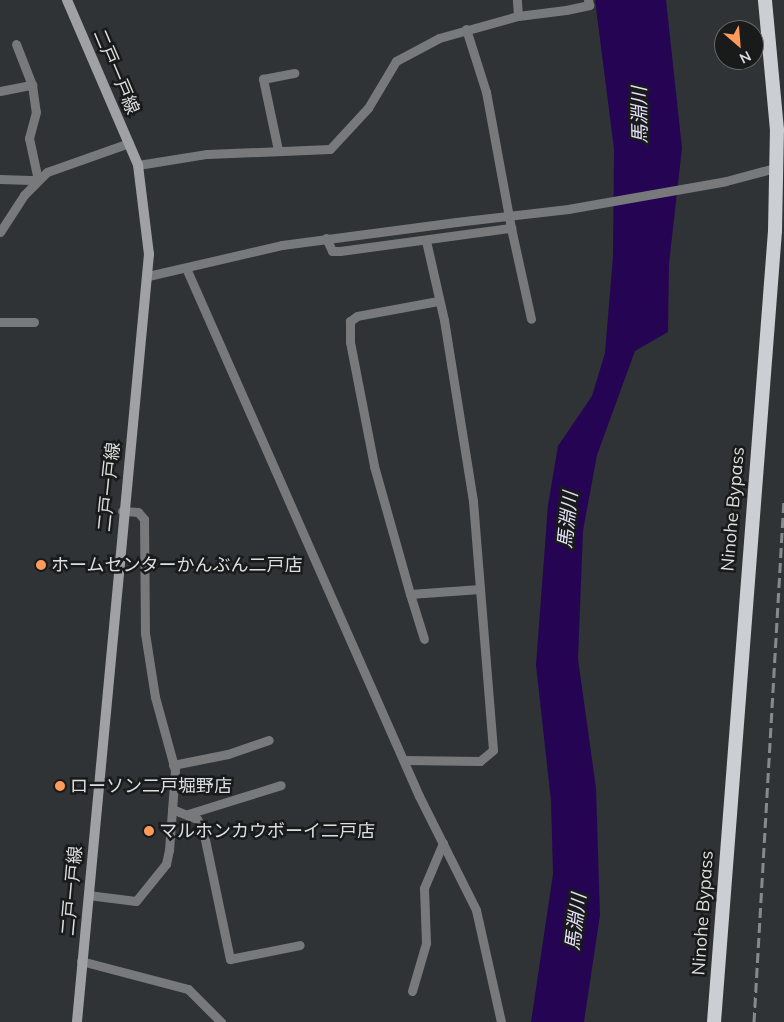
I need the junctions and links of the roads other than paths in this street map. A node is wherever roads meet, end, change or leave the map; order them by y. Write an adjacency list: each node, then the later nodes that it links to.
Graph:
1 (67, 0): 11 (main road, 二戸一戸線)
2 (517, 0): 5 (street)
3 (588, 0): 5 (street)
4 (765, 0): 14 (highway, Ninohe Bypass)
5 (518, 16): 6 (street)
6 (466, 29): 12 (street); 17 (street)
7 (16, 44): 9 (street)
8 (294, 73): 12 (street)
9 (32, 84): 10 (street); 16 (street)
10 (0, 91)
11 (129, 142): 13 (main road, 二戸一戸線); 16 (street)
12 (278, 150): 13 (street)
13 (138, 165): 22 (main road, 二戸一戸線)
14 (776, 168): 19 (street, bridge); 45 (highway, Ninohe Bypass)
15 (0, 179): 16 (street)
16 (38, 180): 18 (street)
17 (511, 228): 20 (street); 24 (street)
18 (0, 232)
19 (326, 238): 20 (street); 21 (street)
20 (426, 241): 23 (street)
21 (186, 268): 22 (street); 32 (street)
22 (148, 276): 27 (main road, 二戸一戸線)
23 (438, 301): 28 (street); 29 (street)
24 (531, 319)
25 (0, 322): 26 (street)
26 (34, 322)
27 (122, 511): 33 (street); 38 (main road, 二戸一戸線)
28 (480, 589): 29 (street); 32 (street)
29 (410, 594): 30 (street)
30 (424, 639)
31 (269, 740): 33 (street)
32 (404, 760): 37 (street)
33 (173, 765): 35 (street)
34 (281, 785): 36 (street)
35 (172, 809): 36 (street); 38 (street)
36 (188, 814): 39 (street)
37 (443, 842): 41 (street); 44 (street)
38 (88, 895): 40 (main road, 二戸一戸線)
39 (300, 945)
40 (82, 961): 42 (main road, 二戸一戸線); 43 (street)
41 (412, 991)
42 (76, 1022)
43 (221, 1022)
44 (501, 1022)
45 (714, 1022)

